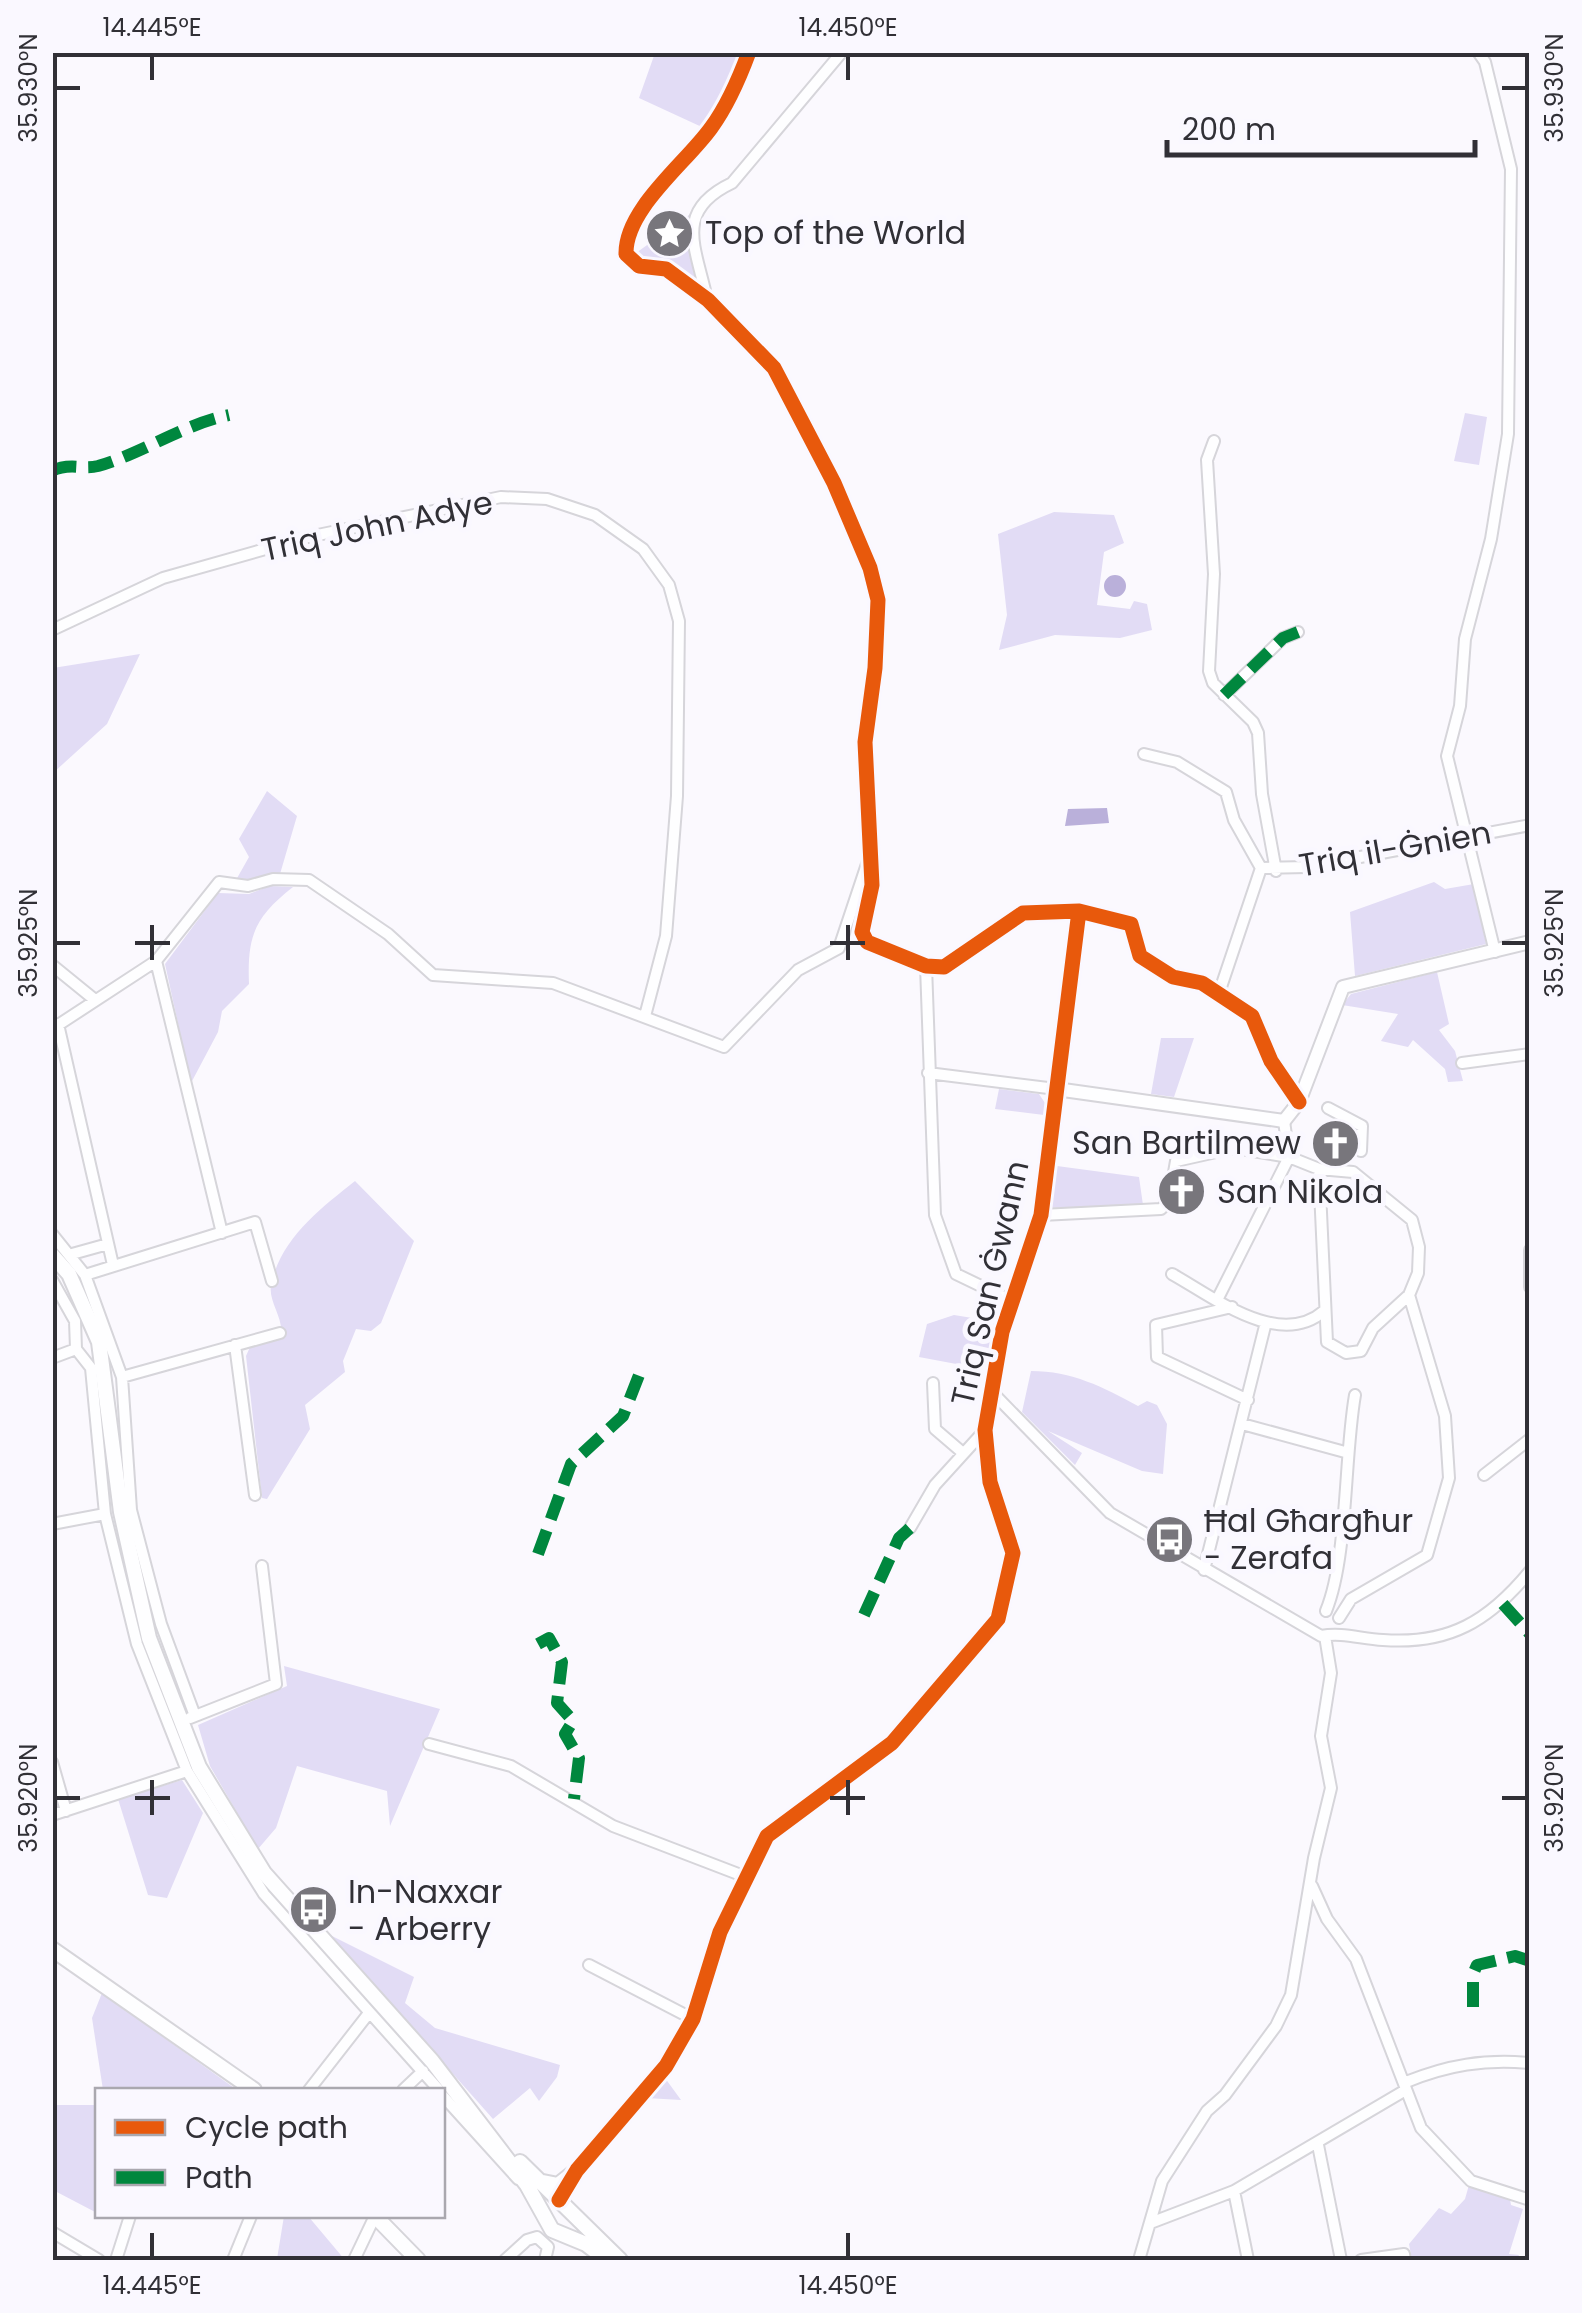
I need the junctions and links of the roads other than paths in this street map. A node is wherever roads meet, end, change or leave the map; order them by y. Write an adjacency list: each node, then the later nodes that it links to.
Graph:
1 (749, 52): 4 (street)
2 (842, 52): 4 (street)
3 (1478, 52): 11 (street)
4 (708, 300): 12 (street)
5 (1214, 440): 8 (street)
6 (52, 630): 23 (street, Triq John Adye)
7 (1298, 632): 8 (street)
8 (1224, 695): 14 (street)
9 (1144, 754): 13 (street)
10 (1530, 825): 11 (street, Triq il-Ġnien)
11 (1464, 836): 14 (street, Triq il-Ġnien); 17 (street)
12 (871, 853): 20 (street); 23 (street)
13 (1261, 868): 14 (street, Triq il-Ġnien); 21 (street)
14 (1276, 871)
15 (1079, 911): 20 (street); 21 (street); 28 (street, Triq San Ġwann)
16 (1530, 942): 17 (street)
17 (1495, 952): 29 (street)
18 (156, 961): 22 (street); 23 (street); 36 (street)
19 (52, 965): 22 (street)
20 (926, 966): 27 (street)
21 (1218, 996): 29 (street)
22 (95, 1000): 24 (street)
23 (646, 1016)
24 (56, 1027): 38 (street)
25 (1530, 1054): 26 (street)
26 (1462, 1063)
27 (928, 1072): 28 (street); 50 (street)
28 (1056, 1089): 31 (street); 35 (street, Triq San Ġwann)
29 (1299, 1102): 31 (street)
30 (1328, 1108): 32 (street)
31 (1284, 1120): 33 (street)
32 (1361, 1151)
33 (1289, 1157): 34 (street); 35 (street); 49 (street)
34 (1319, 1169): 48 (street); 52 (street)
35 (1040, 1215): 50 (street, Triq San Ġwann)
36 (222, 1233): 42 (street); 46 (street)
37 (52, 1234): 41 (street)
38 (108, 1244): 41 (street); 42 (street)
39 (1530, 1250): 47 (street)
40 (52, 1254): 81 (main road)
41 (72, 1254): 44 (street)
42 (113, 1265): 44 (street)
43 (1172, 1274): 49 (street)
44 (85, 1276): 58 (street)
45 (52, 1280): 56 (street)
46 (272, 1281)
47 (1530, 1287)
48 (1409, 1296): 52 (street); 77 (street)
49 (1218, 1298): 51 (street)
50 (1012, 1300): 60 (street, Triq San Ġwann)
51 (1232, 1307): 53 (street); 62 (street)
52 (1324, 1310): 53 (street)
53 (1266, 1322): 62 (street)
54 (280, 1333): 55 (street)
55 (235, 1345): 58 (street); 69 (street)
56 (76, 1349): 57 (street); 70 (street)
57 (52, 1358)
58 (122, 1377): 80 (street)
59 (933, 1383): 67 (street)
60 (991, 1392): 64 (street, Triq San Ġwann); 74 (street)
61 (1355, 1395): 66 (street)
62 (1248, 1400): 63 (street)
63 (1242, 1424): 66 (street); 74 (street)
64 (985, 1430): 67 (street); 87 (street, Triq San Ġwann)
65 (1530, 1439): 68 (street)
66 (1345, 1452): 76 (street)
67 (963, 1453): 72 (street)
68 (1484, 1475)
69 (254, 1495)
70 (106, 1514): 71 (street); 84 (street)
71 (52, 1524)
72 (910, 1528)
73 (262, 1566): 80 (street)
74 (1204, 1570): 78 (street)
75 (1530, 1571): 79 (street)
76 (1326, 1610): 77 (street); 78 (street)
77 (1339, 1618): 79 (street)
78 (1314, 1629): 79 (street)
79 (1331, 1634): 88 (street)
80 (195, 1716): 81 (street)
81 (180, 1722): 103 (main road)
82 (429, 1744): 87 (street)
83 (52, 1762): 85 (street)
84 (186, 1771): 85 (street); 91 (street)
85 (66, 1811): 86 (street)
86 (52, 1815)
87 (746, 1877): 92 (street, Triq San Ġwann)
88 (1311, 1885): 95 (street); 111 (street)
89 (52, 1949): 96 (main road)
90 (590, 1965): 92 (street)
91 (369, 2013): 94 (street); 97 (street)
92 (693, 2018): 102 (street, Triq San Ġwann)
93 (1530, 2063): 95 (street)
94 (422, 2071): 98 (street); 99 (street)
95 (1405, 2087): 101 (street); 105 (street)
96 (251, 2088)
97 (312, 2088)
98 (405, 2088)
99 (437, 2088)
100 (445, 2098): 103 (street)
101 (1318, 2145): 104 (street); 126 (street)
102 (580, 2168): 103 (main road); 106 (street)
103 (532, 2183): 106 (main road)
104 (1234, 2191): 111 (street); 125 (street)
105 (1530, 2200)
106 (562, 2209): 113 (main road); 113 (main road); 123 (main road)
107 (129, 2218): 117 (street)
108 (250, 2218): 118 (street)
109 (374, 2218): 119 (street)
110 (377, 2218): 120 (main road)
111 (1153, 2222): 124 (street)
112 (52, 2232): 116 (street)
113 (565, 2236): 114 (main road)
114 (601, 2257)
115 (1404, 2257): 127 (street)
116 (99, 2260)
117 (116, 2260)
118 (233, 2260)
119 (354, 2260)
120 (418, 2260)
121 (504, 2260): 122 (street)
122 (545, 2260)
123 (620, 2260)
124 (1139, 2260)
125 (1248, 2260)
126 (1341, 2260)
127 (1361, 2260)

